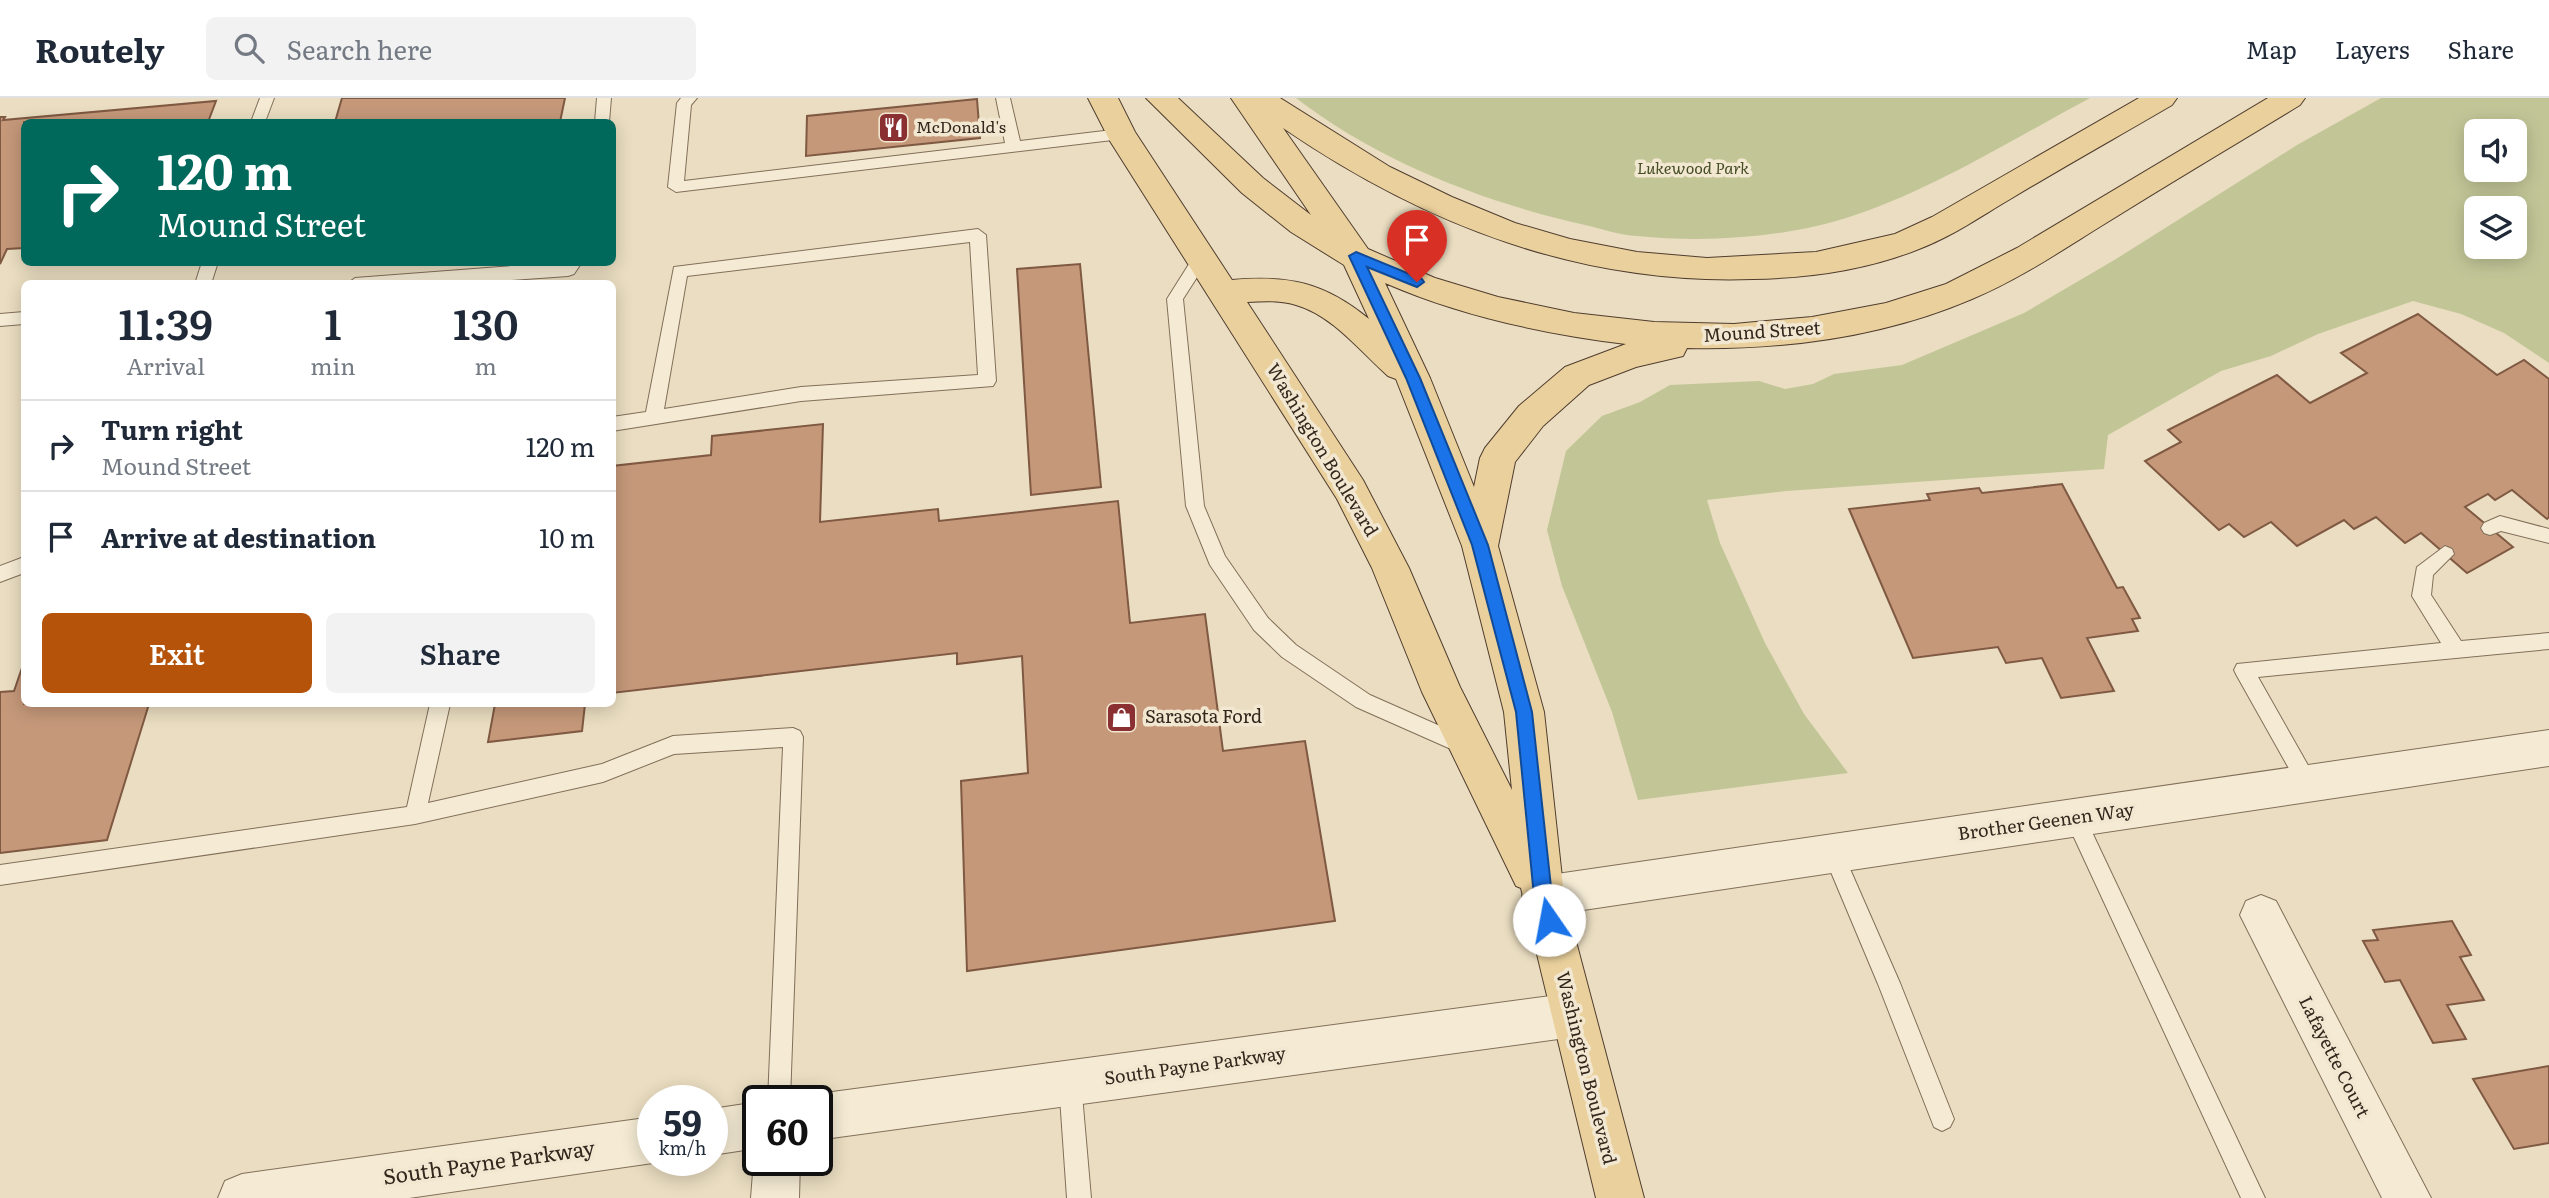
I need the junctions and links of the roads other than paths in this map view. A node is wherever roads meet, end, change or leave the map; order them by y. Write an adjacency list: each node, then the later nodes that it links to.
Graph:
1 (267, 98): 11 (lane)
2 (604, 98): 12 (lane)
3 (690, 98): 14 (lane)
4 (1003, 98): 14 (lane)
5 (1102, 98): 13 (main road, Washington Boulevard)
6 (1161, 98): 15 (main road, Mound Street)
7 (1246, 98): 15 (main road, Washington Boulevard)
8 (1259, 98): 9 (main road)
9 (2162, 98)
10 (2290, 98): 22 (main road, Mound Street)
11 (259, 119)
12 (601, 119)
13 (1121, 134): 14 (lane); 16 (main road, Washington Boulevard)
14 (1014, 147)
15 (1356, 256): 22 (main road, Mound Street); 23 (main road, Washington Boulevard)
16 (1202, 257): 19 (main road, Washington Boulevard); 35 (lane)
17 (571, 266): 18 (lane)
18 (416, 280)
19 (1225, 292): 23 (main road); 35 (main road, Washington Boulevard)
20 (21, 318): 21 (lane)
21 (0, 320)
22 (1714, 338): 28 (main road)
23 (1413, 378): 28 (main road, Washington Boulevard)
24 (654, 416): 24 (lane); 25 (lane)
25 (616, 423)
26 (2490, 528): 27 (lane)
27 (2549, 536)
28 (1480, 545): 42 (main road, Washington Boulevard)
29 (2445, 554): 33 (lane)
30 (21, 566): 31 (lane)
31 (0, 574)
32 (2549, 641): 33 (lane)
33 (2456, 650): 37 (lane)
34 (439, 707): 38 (lane)
35 (1470, 748): 42 (main road, Washington Boulevard)
36 (2549, 748): 37 (street, Brother Geenen Way)
37 (2308, 783): 39 (street, Brother Geenen Way)
38 (415, 815): 41 (lane); 46 (lane)
39 (2075, 818): 40 (street, Brother Geenen Way); 55 (lane)
40 (1833, 853): 42 (street, Brother Geenen Way); 48 (lane)
41 (0, 875)
42 (1543, 896): 44 (main road, Washington Boulevard)
43 (2261, 915): 56 (street, Lafayette Court)
44 (1573, 1015): 45 (street, South Payne Parkway); 54 (main road, Washington Boulevard)
45 (1070, 1083): 47 (street, South Payne Parkway); 53 (lane)
46 (780, 1085)
47 (833, 1115)
48 (1941, 1119)
49 (637, 1142): 51 (street, South Payne Parkway)
50 (776, 1176): 52 (street)
51 (242, 1198)
52 (775, 1198)
53 (1079, 1198)
54 (1620, 1198)
55 (2253, 1198)
56 (2407, 1198)

